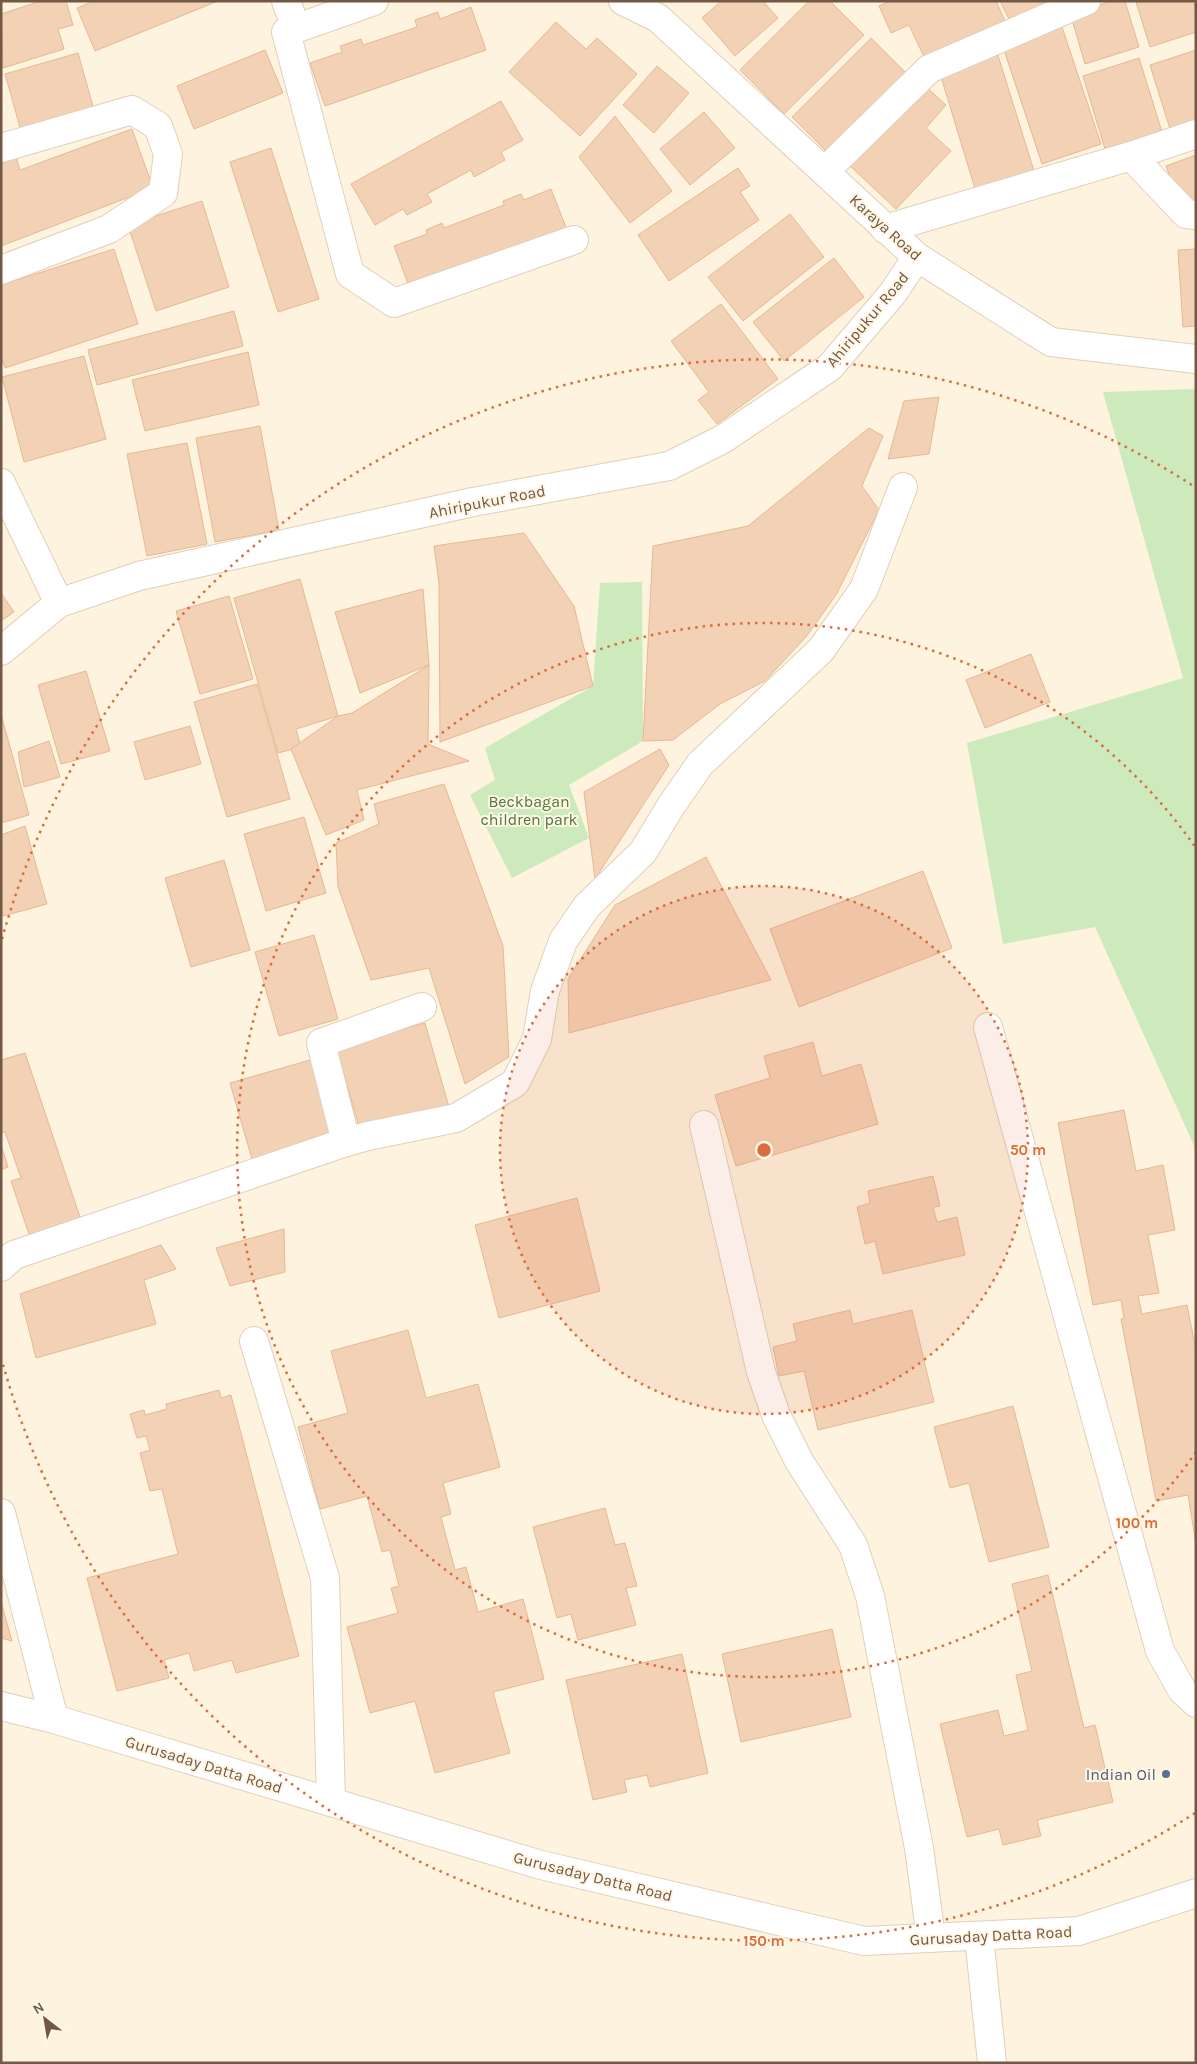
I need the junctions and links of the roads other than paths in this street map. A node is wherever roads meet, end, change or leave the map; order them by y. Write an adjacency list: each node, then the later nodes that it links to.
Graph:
1 (286, 1): 5 (street)
2 (374, 1): 5 (street)
3 (623, 1): 9 (street, Karaya Road)
4 (1086, 1): 9 (street)
5 (296, 28): 12 (street)
6 (1196, 134): 8 (street)
7 (1, 148): 14 (street)
8 (1132, 156): 10 (street); 11 (street)
9 (825, 171): 11 (street, Karaya Road)
10 (1196, 215)
11 (885, 229): 13 (street, Karaya Road)
12 (574, 240)
13 (917, 257): 15 (street, Karaya Road); 18 (street, Ahiripukur Road)
14 (1, 270)
15 (1196, 359)
16 (1, 483): 18 (street)
17 (902, 487): 23 (street)
18 (59, 603): 19 (street, Ahiripukur Road)
19 (1, 651)
20 (422, 1007): 23 (street)
21 (988, 1027): 27 (street)
22 (704, 1126): 33 (street)
23 (346, 1142): 24 (street)
24 (1, 1267)
25 (254, 1341): 30 (street)
26 (1, 1513): 29 (street)
27 (1196, 1703)
28 (1, 1706): 29 (street, Gurusaday Datta Road)
29 (54, 1719): 30 (street, Gurusaday Datta Road)
30 (331, 1802): 33 (street, Gurusaday Datta Road)
31 (1196, 1892): 32 (street, Gurusaday Datta Road)
32 (979, 1936): 33 (street, Gurusaday Datta Road); 34 (street)
33 (931, 1938)
34 (992, 2063)

